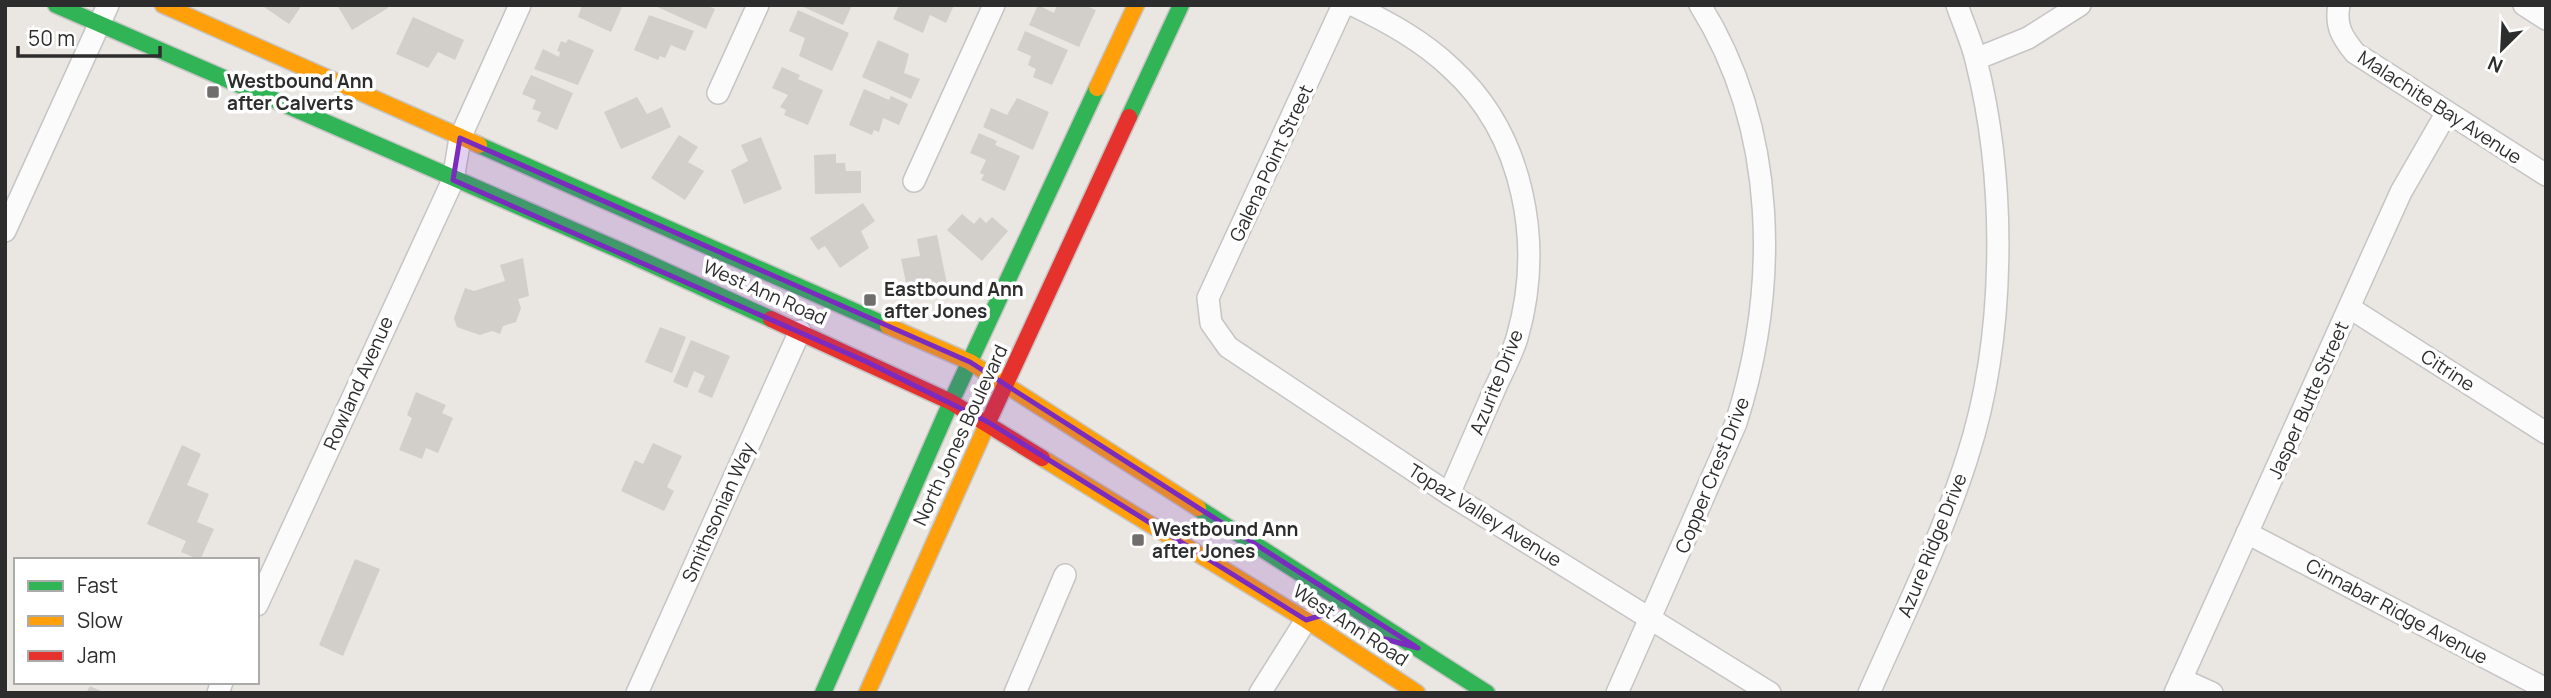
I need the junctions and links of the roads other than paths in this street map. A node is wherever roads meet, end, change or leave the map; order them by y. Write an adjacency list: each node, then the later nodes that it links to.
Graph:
1 (56, 5): 15 (main road, West Ann Road)
2 (163, 5): 20 (main road, West Ann Road)
3 (520, 5): 20 (street, Rowland Avenue)
4 (758, 5): 18 (street)
5 (994, 5): 23 (street)
6 (1136, 5): 28 (main road, North Jones Boulevard)
7 (1181, 5): 29 (main road, North Jones Boulevard)
8 (1343, 5): 26 (street, Galena Point Street)
9 (1353, 5): 33 (street, Azurite Drive)
10 (1700, 5): 37 (street, Copper Crest Drive)
11 (1956, 5): 17 (street, Azure Ridge Drive)
12 (2080, 5): 17 (street)
13 (2339, 5): 19 (street, Malachite Bay Avenue)
14 (2524, 5): 16 (street)
15 (103, 15): 21 (main road, West Ann Road); 24 (street)
16 (2546, 19)
17 (1976, 59): 53 (street, Azure Ridge Drive)
18 (718, 93)
19 (2447, 112): 22 (street, Malachite Bay Avenue); 25 (street, Jasper Butte Street)
20 (460, 138): 21 (street, Rowland Avenue); 28 (main road, West Ann Road)
21 (455, 170): 27 (main road, West Ann Road); 36 (street, Rowland Avenue)
22 (2546, 175)
23 (914, 181)
24 (5, 231)
25 (2350, 308): 32 (street, Citrine); 34 (street, Jasper Butte Street)
26 (1211, 323): 33 (street, Topaz Valley Avenue)
27 (800, 331): 30 (main road, West Ann Road); 44 (street, Smithsonian Way)
28 (970, 362): 29 (main road, West Ann Road); 30 (main road, North Jones Boulevard)
29 (1007, 384): 31 (main road, North Jones Boulevard); 41 (main road, West Ann Road)
30 (951, 402): 31 (main road, West Ann Road); 45 (main road, North Jones Boulevard)
31 (988, 422): 38 (main road, West Ann Road); 46 (main road, North Jones Boulevard)
32 (2546, 433)
33 (1449, 494): 37 (street, Topaz Valley Avenue)
34 (2247, 533): 42 (street, Jasper Butte Street); 43 (street, Cinnabar Ridge Avenue)
35 (1065, 575): 47 (street)
36 (259, 602)
37 (1651, 618): 51 (street, Copper Crest Drive); 52 (street, Topaz Valley Avenue)
38 (1306, 620): 39 (main road); 48 (street); 49 (main road, West Ann Road)
39 (1343, 624)
40 (1365, 634): 41 (main road)
41 (1418, 648): 50 (main road, West Ann Road)
42 (2178, 686): 54 (street)
43 (2546, 690)
44 (636, 693)
45 (823, 693)
46 (867, 693)
47 (1015, 693)
48 (1260, 693)
49 (1418, 693)
50 (1488, 693)
51 (1617, 693)
52 (1770, 693)
53 (1869, 693)
54 (2212, 693)

